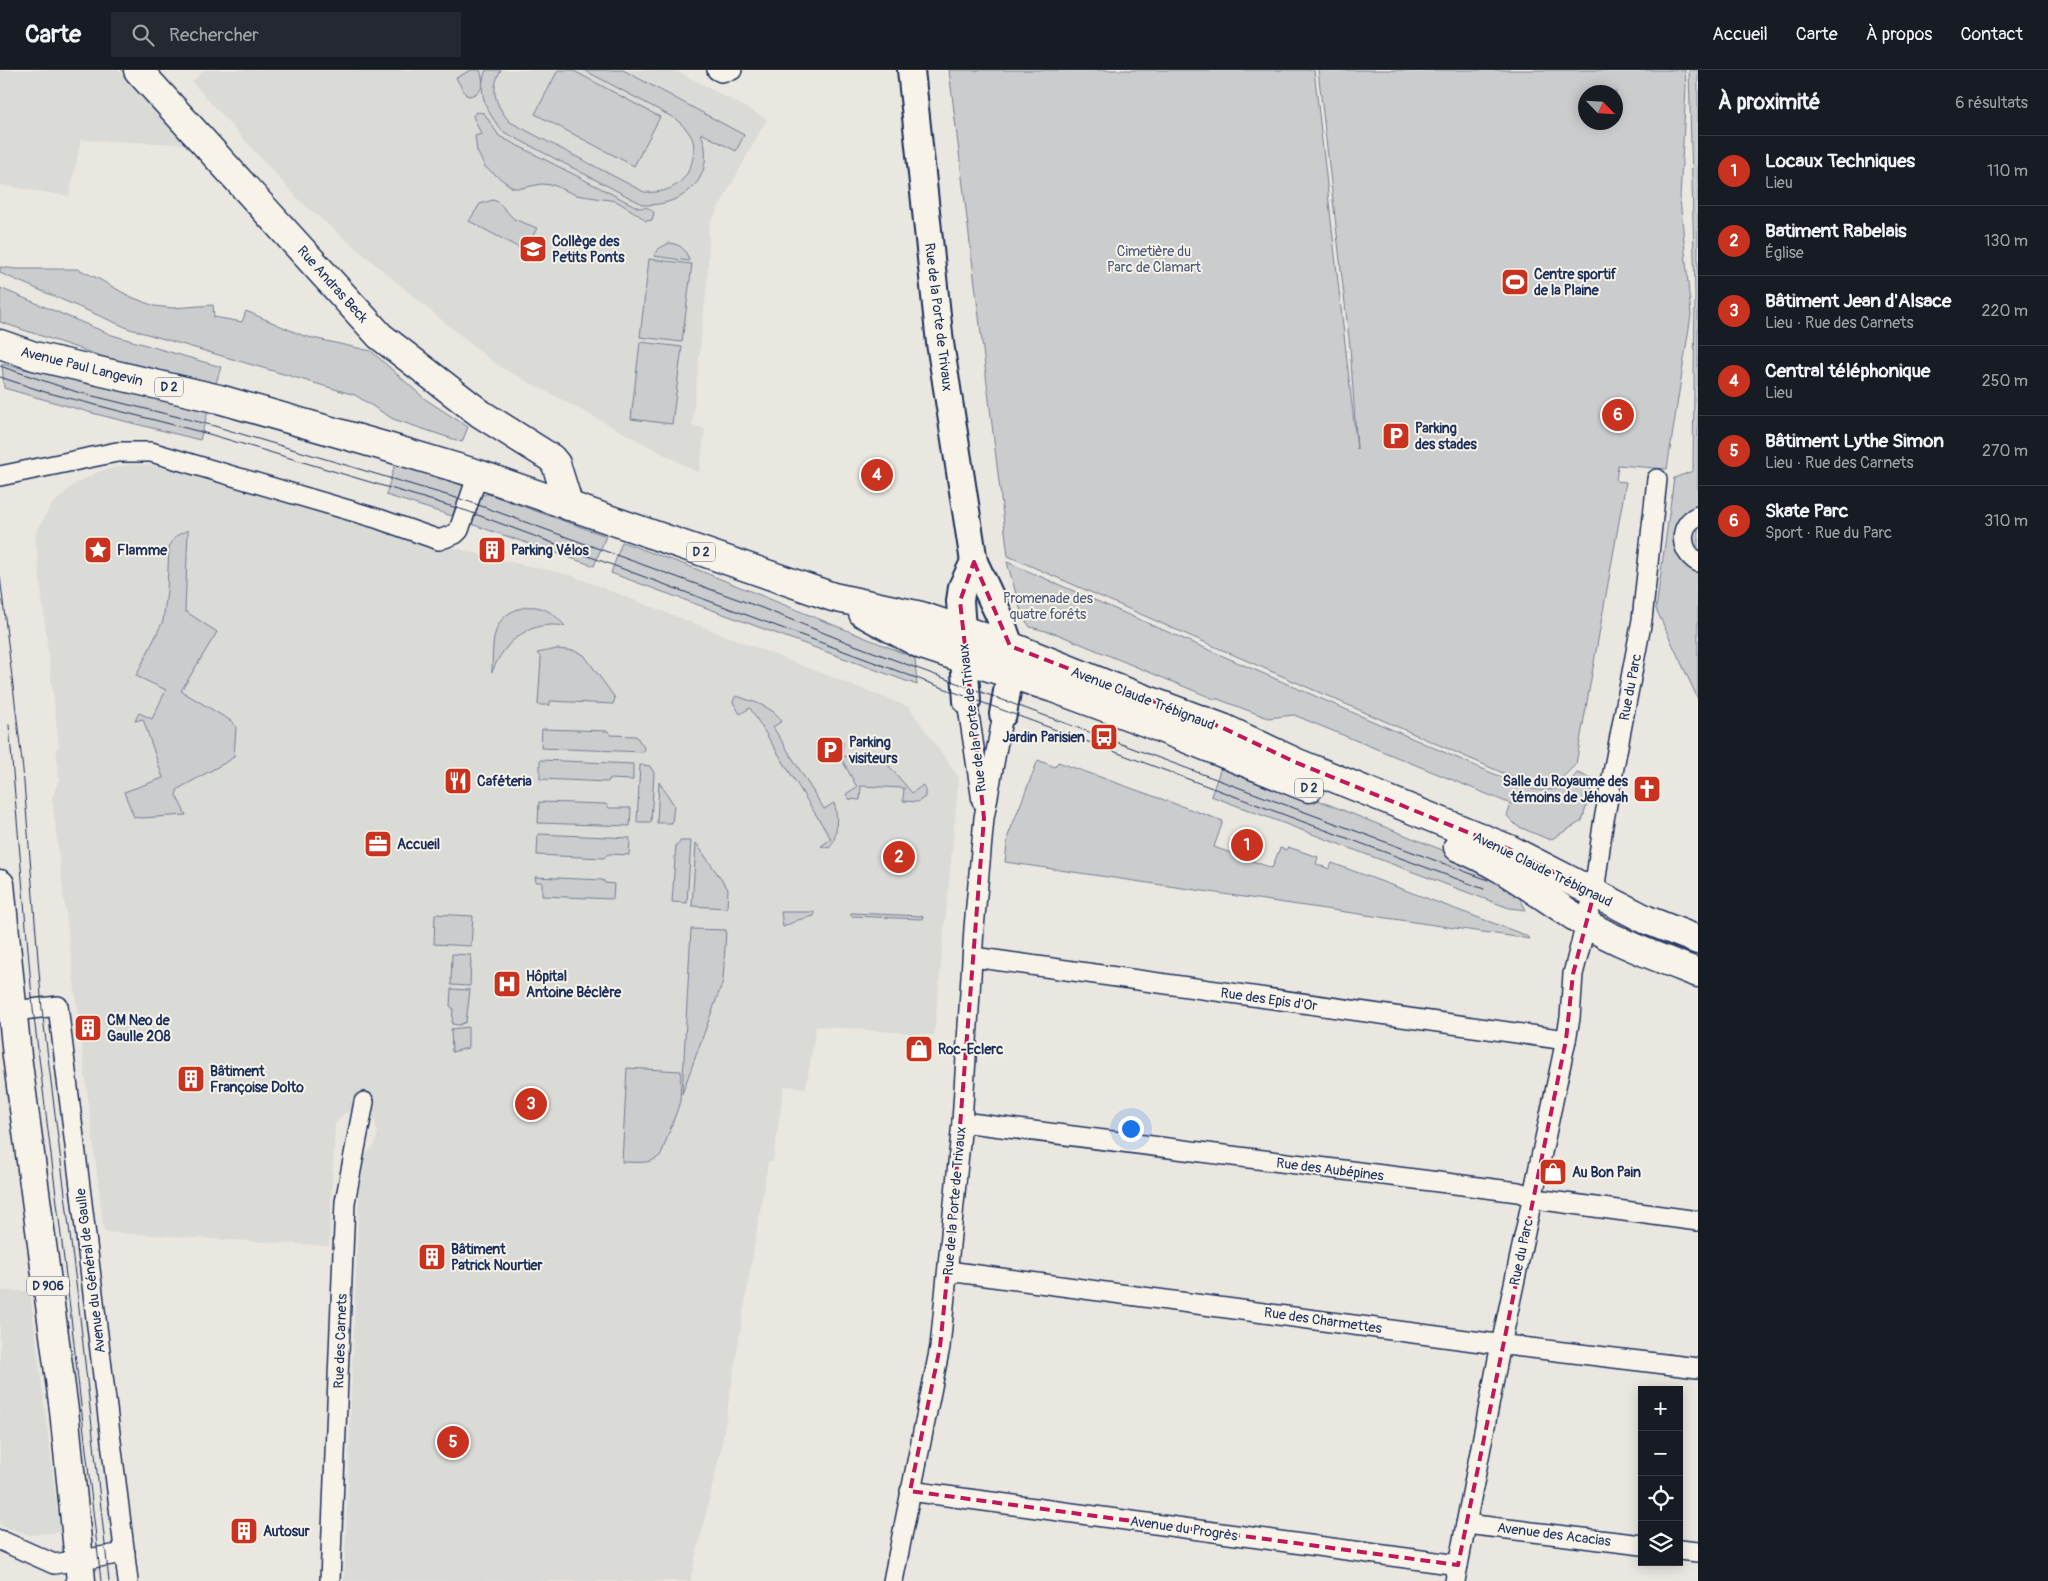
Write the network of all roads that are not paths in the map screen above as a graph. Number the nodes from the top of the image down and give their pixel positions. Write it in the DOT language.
graph roads {
  1 [pos="138,70"];
  2 [pos="716,70"];
  3 [pos="732,70"];
  4 [pos="911,70"];
  5 [pos="0,344"];
  6 [pos="478,474"];
  7 [pos="0,476"];
  8 [pos="1657,479"];
  9 [pos="568,506"];
  10 [pos="1698,516"];
  11 [pos="974,562"];
  12 [pos="1698,562"];
  13 [pos="833,598"];
  14 [pos="961,629"];
  15 [pos="1010,646"];
  16 [pos="963,659"];
  17 [pos="1010,675"];
  18 [pos="967,700"];
  19 [pos="1003,714"];
  20 [pos="984,818"];
  21 [pos="0,884"];
  22 [pos="1594,893"];
  23 [pos="1586,924"];
  24 [pos="1698,940"];
  25 [pos="973,957"];
  26 [pos="1698,974"];
  27 [pos="13,1011"];
  28 [pos="1566,1040"];
  29 [pos="364,1102"];
  30 [pos="962,1122"];
  31 [pos="1533,1197"];
  32 [pos="1698,1221"];
  33 [pos="948,1271"];
  34 [pos="1501,1344"];
  35 [pos="1698,1368"];
  36 [pos="910,1491"];
  37 [pos="1466,1524"];
  38 [pos="0,1540"];
  39 [pos="1638,1545"];
  40 [pos="1683,1550"];
  41 [pos="1698,1552"];
  42 [pos="125,1553"];
  43 [pos="80,1571"];
  44 [pos="1456,1573"];
  45 [pos="128,1581"];
  46 [pos="330,1581"];
  47 [pos="893,1581"];
  1 -- 9 [label="main road, Rue Andras Beck"];
  2 -- 3 [label="street"];
  4 -- 11 [label="street, Rue de la Porte de Trivaux"];
  5 -- 6 [label="main road, Avenue Paul Langevin / D 2"];
  6 -- 7 [label="street"];
  6 -- 9 [label="main road, D 2"];
  8 -- 22 [label="street, Rue du Parc"];
  9 -- 13 [label="main road, Avenue Claude Trébignaud / D 2"];
  10 -- 12 [label="street"];
  11 -- 14 [label="street, Rue de la Porte de Trivaux"];
  11 -- 15 [label="street, Rue de la Porte de Trivaux"];
  13 -- 14 [label="main road, Avenue Claude Trébignaud / D 2"];
  13 -- 16 [label="main road, D 2"];
  14 -- 15 [label="main road, Avenue Claude Trébignaud / D 2"];
  14 -- 16 [label="street, Rue de la Porte de Trivaux"];
  15 -- 17 [label="street, Rue de la Porte de Trivaux"];
  15 -- 22 [label="main road, Avenue Claude Trébignaud / D 2"];
  16 -- 17 [label="main road, D 2"];
  16 -- 18 [label="street, Rue de la Porte de Trivaux"];
  17 -- 19 [label="street, Rue de la Porte de Trivaux"];
  17 -- 23 [label="main road, D 2"];
  18 -- 20 [label="street, Rue de la Porte de Trivaux"];
  19 -- 20 [label="street, Rue de la Porte de Trivaux"];
  20 -- 25 [label="street, Rue de la Porte de Trivaux"];
  21 -- 27 [label="main road, D 906"];
  22 -- 23 [label="street, Rue du Parc"];
  22 -- 24 [label="main road, Avenue Claude Trébignaud / D 2"];
  23 -- 26 [label="main road, D 2"];
  23 -- 28 [label="street, Rue du Parc"];
  25 -- 28 [label="street, Rue des Epis d'Or"];
  25 -- 30 [label="street, Rue de la Porte de Trivaux"];
  27 -- 42 [label="street, Avenue du Général de Gaulle"];
  27 -- 43 [label="main road, D 906"];
  28 -- 31 [label="street, Rue du Parc"];
  29 -- 46 [label="street, Rue des Carnets"];
  30 -- 31 [label="street, Rue des Aubépines"];
  30 -- 33 [label="street, Rue de la Porte de Trivaux"];
  31 -- 32 [label="street, Rue des Aubépines"];
  31 -- 34 [label="street, Rue du Parc"];
  33 -- 34 [label="street, Rue des Charmettes"];
  33 -- 36 [label="street, Rue de la Porte de Trivaux"];
  34 -- 35 [label="street, Rue des Charmettes"];
  34 -- 37 [label="street, Rue du Parc"];
  36 -- 44 [label="street, Avenue du Progrès"];
  36 -- 47 [label="street, Rue de la Porte de Trivaux"];
  37 -- 39 [label="street, Avenue des Acacias"];
  37 -- 44 [label="street, Rue du Parc"];
  38 -- 43 [label="street"];
  40 -- 41 [label="street"];
  42 -- 43 [label="street"];
  42 -- 45 [label="street, Avenue du Général de Gaulle"];
}
